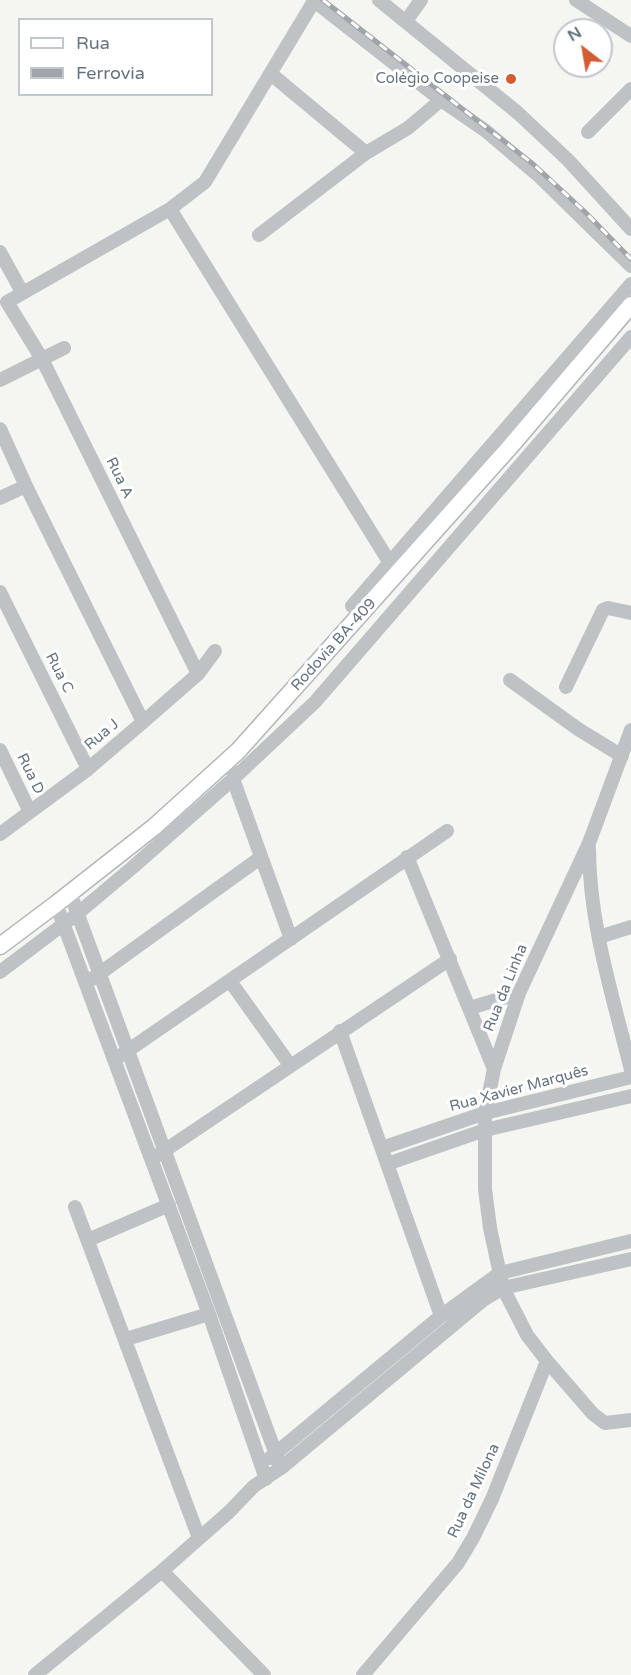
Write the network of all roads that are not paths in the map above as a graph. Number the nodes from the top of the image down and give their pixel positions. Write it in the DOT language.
graph roads {
  1 [pos="314,0"];
  2 [pos="378,0"];
  3 [pos="421,0"];
  4 [pos="576,0"];
  5 [pos="406,21"];
  6 [pos="631,36"];
  7 [pos="271,74"];
  8 [pos="631,89"];
  9 [pos="441,100"];
  10 [pos="588,132"];
  11 [pos="366,153"];
  12 [pos="170,209"];
  13 [pos="631,229"];
  14 [pos="259,235"];
  15 [pos="0,252"];
  16 [pos="631,266"];
  17 [pos="631,284"];
  18 [pos="22,292"];
  19 [pos="631,305"];
  20 [pos="631,337"];
  21 [pos="64,348"];
  22 [pos="42,359"];
  23 [pos="0,380"];
  24 [pos="0,429"];
  25 [pos="26,486"];
  26 [pos="0,498"];
  27 [pos="393,570"];
  28 [pos="0,592"];
  29 [pos="352,606"];
  30 [pos="631,613"];
  31 [pos="215,651"];
  32 [pos="198,674"];
  33 [pos="510,680"];
  34 [pos="566,687"];
  35 [pos="143,722"];
  36 [pos="631,730"];
  37 [pos="0,750"];
  38 [pos="238,751"];
  39 [pos="622,756"];
  40 [pos="88,769"];
  41 [pos="232,779"];
  42 [pos="30,812"];
  43 [pos="447,831"];
  44 [pos="0,834"];
  45 [pos="589,843"];
  46 [pos="407,857"];
  47 [pos="260,858"];
  48 [pos="70,894"];
  49 [pos="56,904"];
  50 [pos="77,914"];
  51 [pos="63,924"];
  52 [pos="631,927"];
  53 [pos="599,937"];
  54 [pos="291,939"];
  55 [pos="0,946"];
  56 [pos="450,959"];
  57 [pos="0,972"];
  58 [pos="100,974"];
  59 [pos="230,981"];
  60 [pos="86,984"];
  61 [pos="519,993"];
  62 [pos="470,1008"];
  63 [pos="340,1032"];
  64 [pos="128,1051"];
  65 [pos="113,1060"];
  66 [pos="290,1065"];
  67 [pos="494,1069"];
  68 [pos="631,1070"];
  69 [pos="631,1077"];
  70 [pos="631,1096"];
  71 [pos="484,1113"];
  72 [pos="485,1130"];
  73 [pos="382,1149"];
  74 [pos="164,1151"];
  75 [pos="151,1159"];
  76 [pos="387,1164"];
  77 [pos="169,1205"];
  78 [pos="75,1207"];
  79 [pos="88,1240"];
  80 [pos="631,1241"];
  81 [pos="631,1259"];
  82 [pos="500,1273"];
  83 [pos="503,1288"];
  84 [pos="209,1314"];
  85 [pos="441,1316"];
  86 [pos="126,1339"];
  87 [pos="547,1361"];
  88 [pos="631,1420"];
  89 [pos="275,1454"];
  90 [pos="261,1466"];
  91 [pos="281,1468"];
  92 [pos="260,1482"];
  93 [pos="199,1538"];
  94 [pos="162,1571"];
  95 [pos="35,1675"];
  96 [pos="264,1675"];
  97 [pos="363,1675"];
  1 -- 7 [label="street"];
  1 -- 9 [label="street"];
  2 -- 5 [label="street"];
  3 -- 5 [label="street"];
  4 -- 6 [label="street"];
  5 -- 13 [label="street"];
  7 -- 11 [label="street"];
  7 -- 12 [label="street"];
  8 -- 10 [label="street"];
  9 -- 11 [label="street"];
  9 -- 16 [label="street"];
  11 -- 14 [label="street"];
  12 -- 18 [label="street"];
  12 -- 27 [label="street"];
  15 -- 18 [label="street"];
  17 -- 27 [label="street"];
  18 -- 22 [label="street, Rua A"];
  19 -- 27 [label="main road, Rodovia BA-409"];
  20 -- 41 [label="street"];
  21 -- 22 [label="street"];
  22 -- 23 [label="street"];
  22 -- 32 [label="street, Rua A"];
  24 -- 25 [label="street"];
  25 -- 26 [label="street"];
  25 -- 35 [label="street"];
  27 -- 29 [label="street"];
  27 -- 38 [label="main road, Rodovia BA-409"];
  28 -- 40 [label="street, Rua C"];
  30 -- 34 [label="street"];
  31 -- 32 [label="street, Rua J"];
  32 -- 35 [label="street, Rua J"];
  33 -- 39 [label="street"];
  35 -- 40 [label="street, Rua J"];
  36 -- 39 [label="street, Rua da Linha"];
  37 -- 42 [label="street, Rua D"];
  38 -- 41 [label="street"];
  38 -- 48 [label="main road, Rodovia BA-409"];
  39 -- 45 [label="street, Rua da Linha"];
  40 -- 42 [label="street, Rua J"];
  41 -- 47 [label="street"];
  41 -- 50 [label="street"];
  42 -- 44 [label="street, Rua J"];
  43 -- 46 [label="street"];
  45 -- 53 [label="street"];
  45 -- 61 [label="street, Rua da Linha"];
  46 -- 54 [label="street"];
  46 -- 56 [label="street"];
  47 -- 54 [label="street"];
  47 -- 58 [label="street"];
  48 -- 49 [label="main road, Rodovia BA-409"];
  48 -- 50 [label="street"];
  49 -- 51 [label="street"];
  49 -- 55 [label="main road, Rodovia BA-409"];
  50 -- 51 [label="street"];
  50 -- 58 [label="street"];
  51 -- 57 [label="street"];
  51 -- 60 [label="street"];
  52 -- 53 [label="street"];
  53 -- 68 [label="street"];
  54 -- 59 [label="street"];
  56 -- 62 [label="street"];
  56 -- 63 [label="street"];
  58 -- 60 [label="street"];
  58 -- 64 [label="street"];
  59 -- 64 [label="street"];
  59 -- 66 [label="street"];
  60 -- 65 [label="street"];
  61 -- 62 [label="street"];
  61 -- 67 [label="street, Rua da Linha"];
  62 -- 67 [label="street"];
  63 -- 66 [label="street"];
  63 -- 73 [label="street"];
  64 -- 65 [label="street"];
  64 -- 74 [label="street"];
  65 -- 75 [label="street"];
  66 -- 74 [label="street"];
  67 -- 71 [label="street, Rua da Linha"];
  69 -- 71 [label="street, Rua Xavier Marquês"];
  70 -- 72 [label="street, Rua Xavier Marquês"];
  71 -- 72 [label="street, Rua da Linha"];
  71 -- 73 [label="street, Rua Xavier Marquês"];
  72 -- 76 [label="street, Rua Xavier Marquês"];
  72 -- 82 [label="street, Rua da Linha"];
  73 -- 76 [label="street"];
  74 -- 75 [label="street"];
  74 -- 89 [label="street"];
  75 -- 77 [label="street"];
  76 -- 85 [label="street"];
  77 -- 79 [label="street"];
  77 -- 84 [label="street"];
  78 -- 79 [label="street"];
  79 -- 86 [label="street"];
  80 -- 82 [label="street"];
  81 -- 83 [label="street"];
  82 -- 83 [label="street, Rua da Linha"];
  82 -- 85 [label="street"];
  83 -- 87 [label="street, Rua da Linha"];
  83 -- 91 [label="street"];
  84 -- 86 [label="street"];
  84 -- 90 [label="street"];
  85 -- 89 [label="street"];
  86 -- 93 [label="street"];
  87 -- 88 [label="street, Rua da Linha"];
  87 -- 97 [label="street, Rua da Milona"];
  89 -- 90 [label="street"];
  89 -- 91 [label="street"];
  90 -- 92 [label="street"];
  91 -- 92 [label="street"];
  92 -- 93 [label="street"];
  93 -- 94 [label="street"];
  94 -- 95 [label="street"];
  94 -- 96 [label="street"];
}
